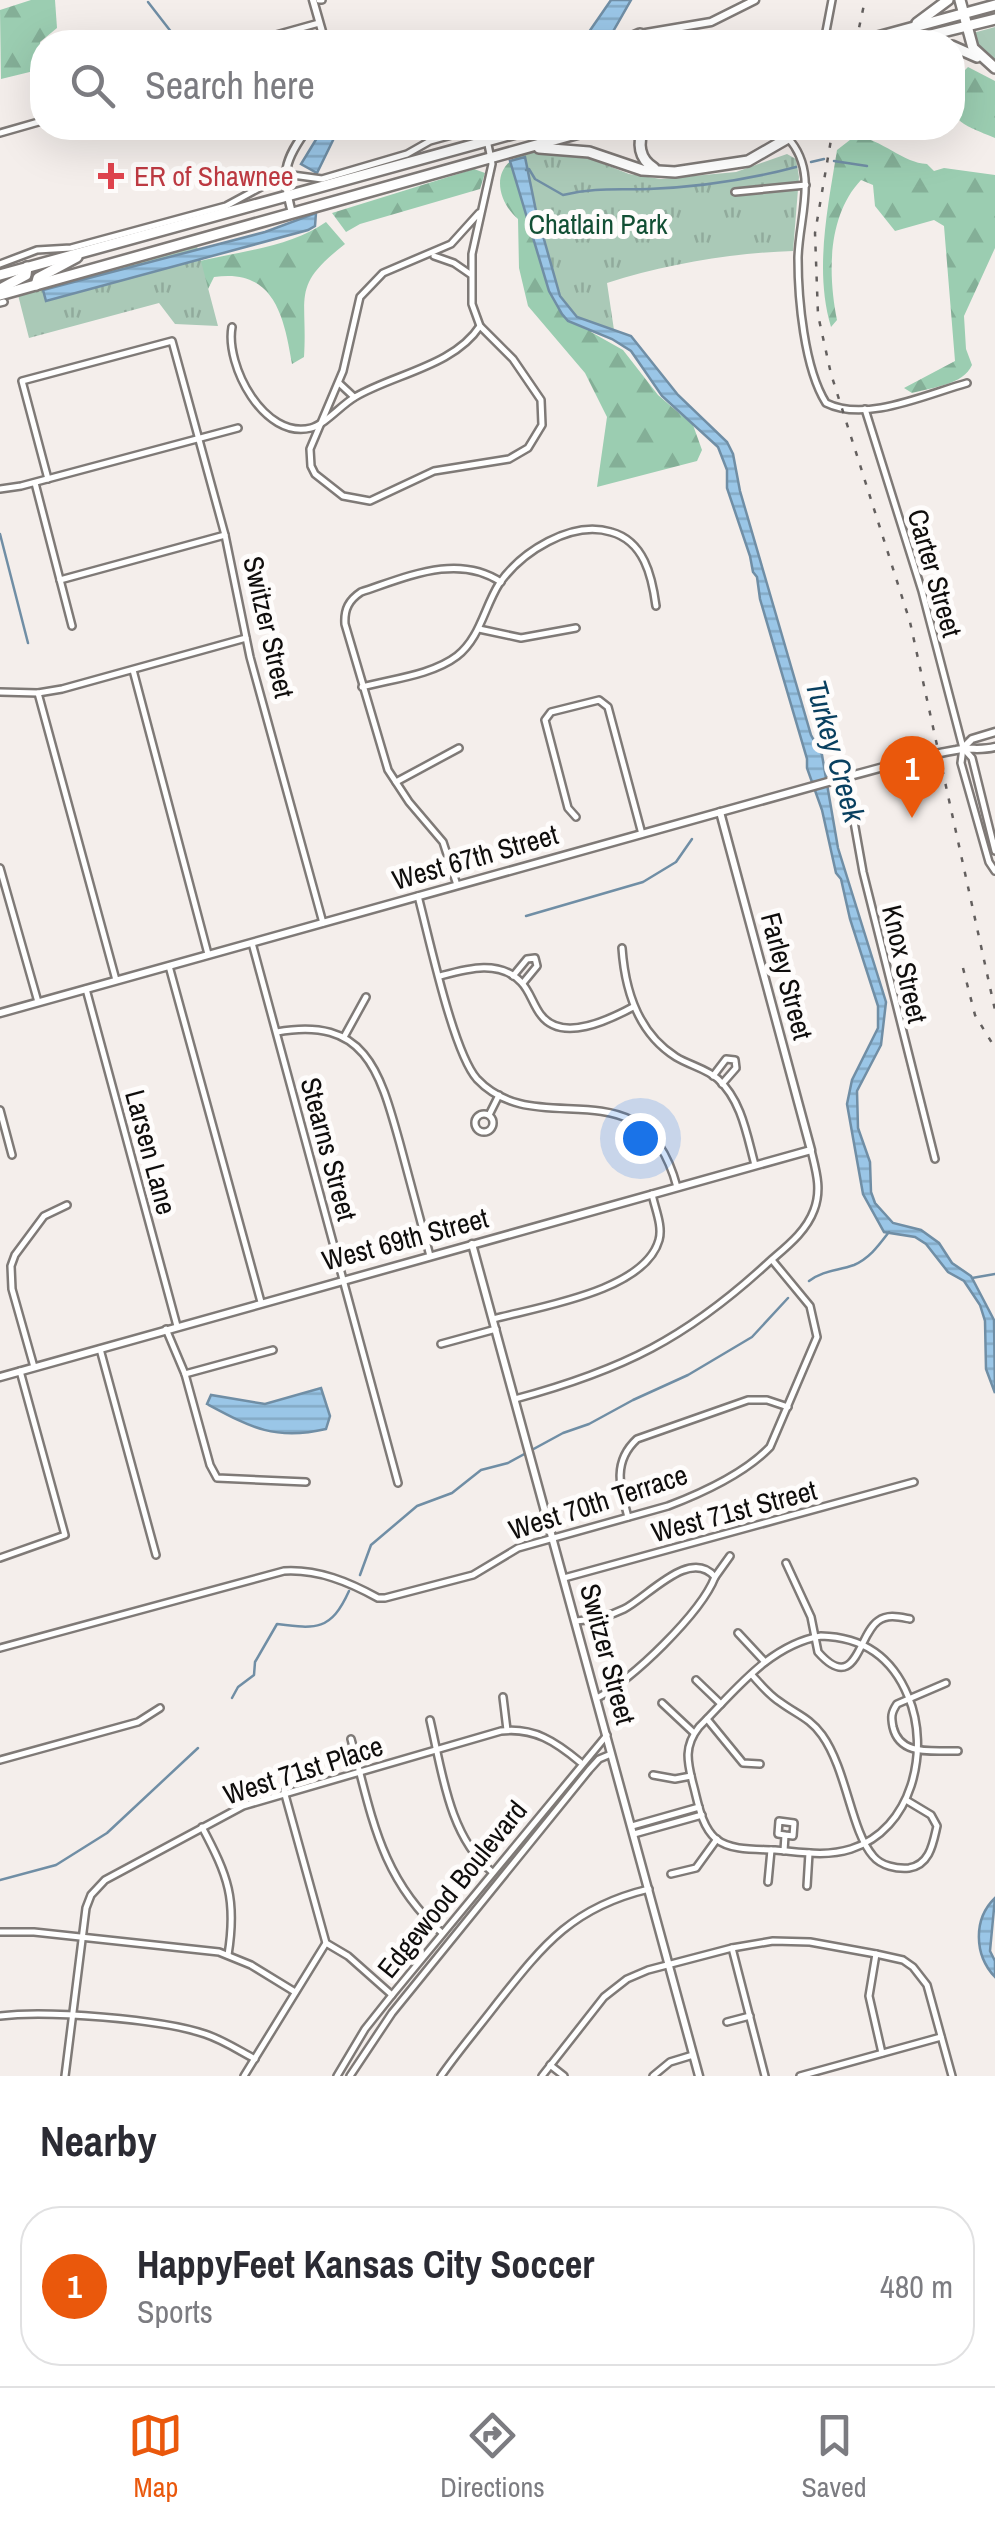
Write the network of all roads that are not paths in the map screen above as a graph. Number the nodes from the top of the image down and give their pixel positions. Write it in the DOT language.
graph roads {
  1 [pos="318,0"];
  2 [pos="755,0"];
  3 [pos="832,0"];
  4 [pos="948,0"];
  5 [pos="960,0"];
  6 [pos="995,5"];
  7 [pos="963,14"];
  8 [pos="995,19"];
  9 [pos="319,22"];
  10 [pos="966,26"];
  11 [pos="911,28"];
  12 [pos="292,30"];
  13 [pos="321,30"];
  14 [pos="664,30"];
  15 [pos="826,30"];
  16 [pos="904,30"];
  17 [pos="951,30"];
  18 [pos="965,52"];
  19 [pos="991,64"];
  20 [pos="30,125"];
  21 [pos="0,134"];
  22 [pos="299,140"];
  23 [pos="434,140"];
  24 [pos="488,140"];
  25 [pos="554,140"];
  26 [pos="642,140"];
  27 [pos="785,140"];
  28 [pos="790,140"];
  29 [pos="526,148"];
  30 [pos="491,158"];
  31 [pos="662,172"];
  32 [pos="285,174"];
  33 [pos="806,185"];
  34 [pos="734,192"];
  35 [pos="287,195"];
  36 [pos="479,213"];
  37 [pos="292,214"];
  38 [pos="88,250"];
  39 [pos="24,254"];
  40 [pos="431,255"];
  41 [pos="0,264"];
  42 [pos="27,267"];
  43 [pos="470,274"];
  44 [pos="0,275"];
  45 [pos="36,285"];
  46 [pos="1,297"];
  47 [pos="232,326"];
  48 [pos="480,326"];
  49 [pos="339,383"];
  50 [pos="967,383"];
  51 [pos="354,397"];
  52 [pos="865,409"];
  53 [pos="318,424"];
  54 [pos="238,428"];
  55 [pos="199,438"];
  56 [pos="48,479"];
  57 [pos="35,483"];
  58 [pos="0,489"];
  59 [pos="225,535"];
  60 [pos="60,580"];
  61 [pos="501,582"];
  62 [pos="656,606"];
  63 [pos="72,626"];
  64 [pos="478,628"];
  65 [pos="576,628"];
  66 [pos="246,638"];
  67 [pos="134,670"];
  68 [pos="362,687"];
  69 [pos="0,691"];
  70 [pos="38,693"];
  71 [pos="995,732"];
  72 [pos="995,747"];
  73 [pos="459,748"];
  74 [pos="963,748"];
  75 [pos="846,777"];
  76 [pos="396,782"];
  77 [pos="984,810"];
  78 [pos="720,812"];
  79 [pos="975,813"];
  80 [pos="576,816"];
  81 [pos="642,834"];
  82 [pos="995,851"];
  83 [pos="0,868"];
  84 [pos="995,871"];
  85 [pos="456,885"];
  86 [pos="418,896"];
  87 [pos="323,923"];
  88 [pos="252,942"];
  89 [pos="622,948"];
  90 [pos="208,954"];
  91 [pos="170,966"];
  92 [pos="440,976"];
  93 [pos="513,976"];
  94 [pos="116,980"];
  95 [pos="523,983"];
  96 [pos="86,989"];
  97 [pos="366,997"];
  98 [pos="38,1002"];
  99 [pos="634,1006"];
  100 [pos="0,1012"];
  101 [pos="276,1032"];
  102 [pos="344,1037"];
  103 [pos="713,1076"];
  104 [pos="722,1084"];
  105 [pos="498,1095"];
  106 [pos="0,1110"];
  107 [pos="489,1115"];
  108 [pos="810,1150"];
  109 [pos="12,1155"];
  110 [pos="935,1159"];
  111 [pos="756,1165"];
  112 [pos="678,1186"];
  113 [pos="652,1194"];
  114 [pos="66,1204"];
  115 [pos="472,1244"];
  116 [pos="430,1256"];
  117 [pos="772,1260"];
  118 [pos="343,1280"];
  119 [pos="261,1302"];
  120 [pos="493,1319"];
  121 [pos="177,1326"];
  122 [pos="166,1329"];
  123 [pos="496,1329"];
  124 [pos="441,1344"];
  125 [pos="100,1348"];
  126 [pos="273,1350"];
  127 [pos="34,1366"];
  128 [pos="20,1371"];
  129 [pos="185,1374"];
  130 [pos="0,1377"];
  131 [pos="515,1399"];
  132 [pos="788,1407"];
  133 [pos="306,1482"];
  134 [pos="914,1482"];
  135 [pos="398,1483"];
  136 [pos="628,1517"];
  137 [pos="554,1537"];
  138 [pos="156,1554"];
  139 [pos="730,1556"];
  140 [pos="0,1558"];
  141 [pos="786,1563"];
  142 [pos="715,1577"];
  143 [pos="564,1578"];
  144 [pos="910,1620"];
  145 [pos="576,1622"];
  146 [pos="738,1632"];
  147 [pos="814,1637"];
  148 [pos="863,1644"];
  149 [pos="0,1648"];
  150 [pos="766,1662"];
  151 [pos="752,1676"];
  152 [pos="696,1680"];
  153 [pos="946,1682"];
  154 [pos="503,1697"];
  155 [pos="597,1698"];
  156 [pos="909,1698"];
  157 [pos="662,1703"];
  158 [pos="722,1704"];
  159 [pos="160,1708"];
  160 [pos="706,1719"];
  161 [pos="430,1720"];
  162 [pos="507,1730"];
  163 [pos="694,1733"];
  164 [pos="607,1735"];
  165 [pos="351,1739"];
  166 [pos="436,1749"];
  167 [pos="918,1749"];
  168 [pos="958,1751"];
  169 [pos="612,1754"];
  170 [pos="0,1760"];
  171 [pos="580,1762"];
  172 [pos="760,1764"];
  173 [pos="360,1771"];
  174 [pos="652,1774"];
  175 [pos="691,1776"];
  176 [pos="284,1791"];
  177 [pos="905,1800"];
  178 [pos="699,1807"];
  179 [pos="702,1815"];
  180 [pos="202,1827"];
  181 [pos="633,1830"];
  182 [pos="785,1835"];
  183 [pos="717,1839"];
  184 [pos="866,1842"];
  185 [pos="771,1850"];
  186 [pos="784,1851"];
  187 [pos="808,1853"];
  188 [pos="492,1872"];
  189 [pos="672,1874"];
  190 [pos="768,1882"];
  191 [pos="807,1886"];
  192 [pos="649,1889"];
  193 [pos="0,1932"];
  194 [pos="442,1934"];
  195 [pos="81,1937"];
  196 [pos="326,1943"];
  197 [pos="732,1948"];
  198 [pos="876,1954"];
  199 [pos="228,1955"];
  200 [pos="670,1965"];
  201 [pos="295,1992"];
  202 [pos="392,1994"];
  203 [pos="0,2016"];
  204 [pos="750,2016"];
  205 [pos="70,2017"];
  206 [pos="727,2022"];
  207 [pos="941,2037"];
  208 [pos="693,2054"];
  209 [pos="882,2054"];
  210 [pos="254,2059"];
  211 [pos="550,2065"];
  212 [pos="65,2076"];
  213 [pos="244,2076"];
  214 [pos="337,2076"];
  215 [pos="350,2076"];
  216 [pos="441,2076"];
  217 [pos="542,2076"];
  218 [pos="564,2076"];
  219 [pos="653,2076"];
  220 [pos="699,2076"];
  221 [pos="765,2076"];
  222 [pos="800,2076"];
  223 [pos="952,2076"];
  1 -- 9 [label="street"];
  2 -- 14 [label="street"];
  3 -- 15 [label="street"];
  4 -- 11 [label="highway"];
  5 -- 7 [label="highway"];
  6 -- 7 [label="highway"];
  7 -- 10 [label="highway"];
  7 -- 11 [label="highway"];
  8 -- 10 [label="highway"];
  9 -- 12 [label="street"];
  9 -- 13 [label="street"];
  10 -- 17 [label="highway"];
  10 -- 19 [label="highway"];
  11 -- 16 [label="highway"];
  18 -- 19 [label="highway"];
  20 -- 21 [label="street"];
  22 -- 32 [label="street"];
  23 -- 32 [label="street"];
  24 -- 30 [label="street"];
  24 -- 35 [label="highway"];
  25 -- 29 [label="highway"];
  26 -- 31 [label="highway"];
  27 -- 31 [label="highway"];
  28 -- 33 [label="street"];
  29 -- 30 [label="highway"];
  29 -- 31 [label="highway"];
  30 -- 36 [label="street"];
  30 -- 37 [label="highway"];
  32 -- 35 [label="street"];
  32 -- 39 [label="street"];
  33 -- 34 [label="street"];
  33 -- 52 [label="street"];
  35 -- 37 [label="street"];
  35 -- 38 [label="highway"];
  36 -- 40 [label="street"];
  36 -- 43 [label="street"];
  37 -- 45 [label="highway"];
  38 -- 42 [label="highway"];
  38 -- 45 [label="highway"];
  39 -- 41 [label="street"];
  39 -- 42 [label="street"];
  40 -- 43 [label="street"];
  40 -- 49 [label="street"];
  42 -- 44 [label="highway"];
  42 -- 46 [label="highway"];
  43 -- 48 [label="street"];
  45 -- 46 [label="highway"];
  47 -- 53 [label="street"];
  48 -- 51 [label="street"];
  48 -- 53 [label="street"];
  49 -- 51 [label="street"];
  49 -- 53 [label="street"];
  50 -- 52 [label="street"];
  51 -- 53 [label="street"];
  52 -- 74 [label="street, Carter Street"];
  54 -- 55 [label="street"];
  55 -- 56 [label="street"];
  55 -- 56 [label="street, Switzer Street"];
  55 -- 59 [label="street, Switzer Street"];
  56 -- 57 [label="street"];
  57 -- 58 [label="street"];
  57 -- 60 [label="street"];
  59 -- 60 [label="street"];
  59 -- 66 [label="street, Switzer Street"];
  60 -- 63 [label="street"];
  61 -- 62 [label="street"];
  61 -- 64 [label="street"];
  61 -- 68 [label="street"];
  64 -- 65 [label="street"];
  64 -- 68 [label="street"];
  66 -- 67 [label="street"];
  66 -- 87 [label="street, Switzer Street"];
  67 -- 70 [label="street"];
  67 -- 90 [label="street"];
  68 -- 76 [label="street"];
  69 -- 70 [label="street"];
  70 -- 94 [label="street"];
  71 -- 74 [label="street, West 67th Street"];
  72 -- 74 [label="street, West 67th Street"];
  73 -- 76 [label="street"];
  74 -- 75 [label="street, West 67th Street"];
  74 -- 77 [label="street"];
  74 -- 79 [label="street"];
  75 -- 78 [label="street, West 67th Street"];
  75 -- 110 [label="street, Knox Street"];
  76 -- 85 [label="street"];
  77 -- 79 [label="street"];
  77 -- 82 [label="street"];
  78 -- 81 [label="street, West 67th Street"];
  78 -- 108 [label="street, Farley Street"];
  79 -- 84 [label="street"];
  80 -- 81 [label="street"];
  81 -- 85 [label="street, West 67th Street"];
  83 -- 98 [label="street"];
  85 -- 86 [label="street, West 67th Street"];
  86 -- 87 [label="street, West 67th Street"];
  86 -- 92 [label="street"];
  87 -- 88 [label="street, West 67th Street"];
  88 -- 90 [label="street, West 67th Street"];
  88 -- 101 [label="street, Stearns Street"];
  89 -- 99 [label="street"];
  90 -- 91 [label="street, West 67th Street"];
  91 -- 94 [label="street, West 67th Street"];
  91 -- 119 [label="street"];
  92 -- 93 [label="street"];
  92 -- 105 [label="street"];
  93 -- 95 [label="street"];
  93 -- 95 [label="street"];
  94 -- 96 [label="street, West 67th Street"];
  95 -- 99 [label="street"];
  96 -- 98 [label="street, West 67th Street"];
  96 -- 121 [label="street, Larsen Lane"];
  97 -- 102 [label="street"];
  98 -- 100 [label="street, West 67th Street"];
  99 -- 103 [label="street"];
  101 -- 102 [label="street"];
  101 -- 118 [label="street, Stearns Street"];
  102 -- 116 [label="street"];
  103 -- 104 [label="street"];
  103 -- 104 [label="street"];
  104 -- 111 [label="street"];
  105 -- 107 [label="street"];
  105 -- 112 [label="street"];
  106 -- 109 [label="street"];
  108 -- 111 [label="street, West 69th Street"];
  108 -- 117 [label="street"];
  111 -- 112 [label="street, West 69th Street"];
  112 -- 113 [label="street, West 69th Street"];
  113 -- 115 [label="street, West 69th Street"];
  113 -- 120 [label="street"];
  114 -- 127 [label="street"];
  115 -- 116 [label="street, West 69th Street"];
  115 -- 120 [label="street, Switzer Street"];
  116 -- 118 [label="street, West 69th Street"];
  117 -- 131 [label="street"];
  117 -- 132 [label="street, West 70th Terrace"];
  118 -- 119 [label="street, West 69th Street"];
  118 -- 135 [label="street, Stearns Street"];
  119 -- 121 [label="street, West 69th Street"];
  120 -- 123 [label="street, Switzer Street"];
  121 -- 122 [label="street, West 69th Street"];
  122 -- 125 [label="street, West 69th Street"];
  122 -- 129 [label="street"];
  123 -- 124 [label="street"];
  123 -- 131 [label="street, Switzer Street"];
  125 -- 127 [label="street, West 69th Street"];
  125 -- 138 [label="street"];
  126 -- 129 [label="street"];
  127 -- 128 [label="street, West 69th Street"];
  128 -- 130 [label="street, West 69th Street"];
  128 -- 140 [label="street"];
  129 -- 133 [label="street"];
  131 -- 137 [label="street, Switzer Street"];
  132 -- 136 [label="street, West 70th Terrace"];
  132 -- 136 [label="street"];
  134 -- 143 [label="street, West 71st Street"];
  136 -- 137 [label="street, West 70th Terrace"];
  137 -- 143 [label="street, Switzer Street"];
  137 -- 149 [label="street, West 70th Terrace"];
  139 -- 142 [label="street"];
  141 -- 147 [label="street"];
  142 -- 145 [label="street"];
  142 -- 155 [label="street"];
  143 -- 145 [label="street, Switzer Street"];
  144 -- 148 [label="street"];
  145 -- 155 [label="street, Switzer Street"];
  146 -- 150 [label="street"];
  147 -- 148 [label="street"];
  147 -- 148 [label="street"];
  147 -- 150 [label="street"];
  148 -- 156 [label="street"];
  150 -- 151 [label="street"];
  151 -- 158 [label="street"];
  151 -- 184 [label="street"];
  152 -- 158 [label="street"];
  153 -- 156 [label="street"];
  154 -- 162 [label="street"];
  155 -- 164 [label="street, Switzer Street"];
  156 -- 167 [label="street"];
  156 -- 167 [label="street"];
  157 -- 163 [label="street"];
  158 -- 160 [label="street"];
  159 -- 170 [label="street"];
  160 -- 163 [label="street"];
  160 -- 172 [label="street"];
  161 -- 166 [label="street"];
  162 -- 166 [label="street, West 71st Place"];
  162 -- 171 [label="street"];
  163 -- 175 [label="street"];
  164 -- 169 [label="street, Switzer Street"];
  164 -- 171 [label="street, Edgewood Boulevard"];
  165 -- 173 [label="street"];
  166 -- 173 [label="street, West 71st Place"];
  166 -- 188 [label="street"];
  167 -- 168 [label="street"];
  167 -- 177 [label="street"];
  169 -- 181 [label="street, Switzer Street"];
  169 -- 215 [label="street, Edgewood Boulevard"];
  171 -- 188 [label="street, Edgewood Boulevard"];
  173 -- 176 [label="street, West 71st Place"];
  173 -- 194 [label="street"];
  174 -- 175 [label="street"];
  175 -- 178 [label="street"];
  176 -- 180 [label="street, West 71st Place"];
  176 -- 196 [label="street"];
  177 -- 184 [label="street"];
  177 -- 184 [label="street"];
  178 -- 179 [label="street"];
  178 -- 181 [label="street"];
  179 -- 181 [label="street"];
  179 -- 183 [label="street"];
  180 -- 195 [label="street, West 71st Place"];
  180 -- 199 [label="street"];
  181 -- 192 [label="street, Switzer Street"];
  182 -- 186 [label="street"];
  183 -- 185 [label="street"];
  183 -- 189 [label="street"];
  184 -- 187 [label="street"];
  185 -- 186 [label="street"];
  185 -- 190 [label="street"];
  186 -- 187 [label="street"];
  187 -- 191 [label="street"];
  188 -- 194 [label="street, Edgewood Boulevard"];
  192 -- 200 [label="street, Switzer Street"];
  192 -- 216 [label="street"];
  193 -- 195 [label="street"];
  194 -- 202 [label="street, Edgewood Boulevard"];
  195 -- 199 [label="street"];
  195 -- 205 [label="street, West 71st Place"];
  196 -- 201 [label="street"];
  196 -- 202 [label="street"];
  197 -- 198 [label="street"];
  197 -- 200 [label="street"];
  197 -- 204 [label="street"];
  198 -- 207 [label="street"];
  198 -- 209 [label="street"];
  199 -- 201 [label="street"];
  200 -- 208 [label="street, Switzer Street"];
  200 -- 211 [label="street"];
  201 -- 210 [label="street"];
  202 -- 214 [label="street, Edgewood Boulevard"];
  203 -- 205 [label="street"];
  204 -- 206 [label="street"];
  204 -- 221 [label="street"];
  205 -- 210 [label="street"];
  205 -- 212 [label="street, West 71st Place"];
  207 -- 209 [label="street"];
  207 -- 223 [label="street"];
  208 -- 219 [label="street"];
  208 -- 220 [label="street, Switzer Street"];
  209 -- 222 [label="street"];
  210 -- 213 [label="street"];
  211 -- 217 [label="street"];
  211 -- 218 [label="street"];
}
